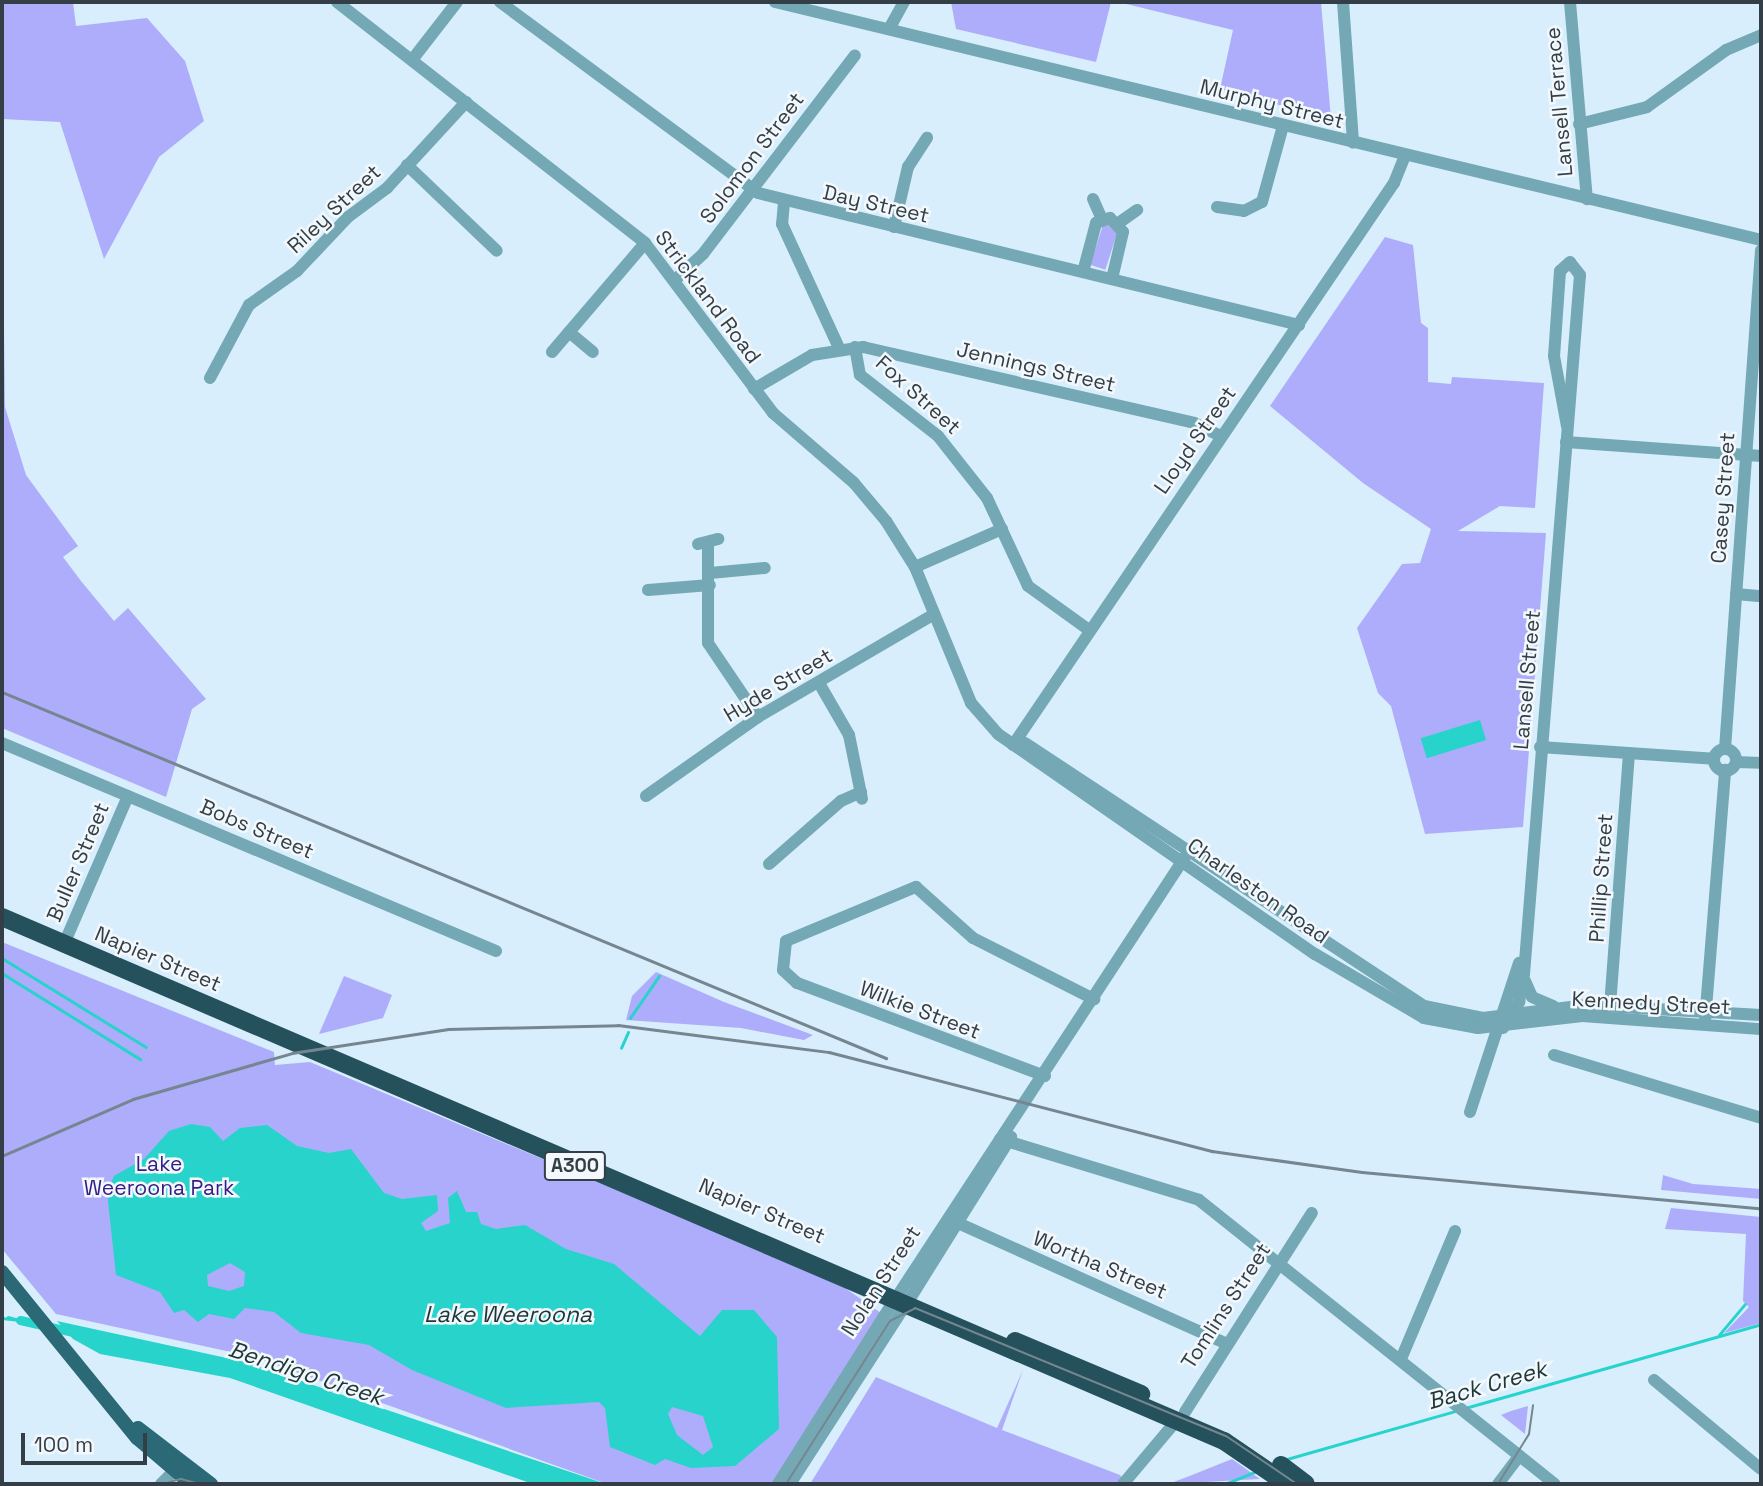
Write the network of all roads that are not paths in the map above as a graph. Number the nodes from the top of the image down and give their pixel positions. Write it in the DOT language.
graph roads {
  1 [pos="337,2"];
  2 [pos="457,2"];
  3 [pos="500,2"];
  4 [pos="780,2"];
  5 [pos="904,2"];
  6 [pos="1343,2"];
  7 [pos="1570,2"];
  8 [pos="889,29"];
  9 [pos="1761,35"];
  10 [pos="855,55"];
  11 [pos="412,60"];
  12 [pos="466,102"];
  13 [pos="1579,124"];
  14 [pos="1283,126"];
  15 [pos="927,138"];
  16 [pos="1353,143"];
  17 [pos="1405,156"];
  18 [pos="407,165"];
  19 [pos="752,191"];
  20 [pos="1587,199"];
  21 [pos="1093,200"];
  22 [pos="784,202"];
  23 [pos="1217,207"];
  24 [pos="1137,210"];
  25 [pos="1102,219"];
  26 [pos="1120,222"];
  27 [pos="894,227"];
  28 [pos="1761,240"];
  29 [pos="645,243"];
  30 [pos="497,251"];
  31 [pos="1083,272"];
  32 [pos="1112,279"];
  33 [pos="675,280"];
  34 [pos="1299,325"];
  35 [pos="569,332"];
  36 [pos="855,347"];
  37 [pos="839,348"];
  38 [pos="552,352"];
  39 [pos="593,352"];
  40 [pos="210,378"];
  41 [pos="754,389"];
  42 [pos="1567,426"];
  43 [pos="1221,436"];
  44 [pos="1566,442"];
  45 [pos="1745,455"];
  46 [pos="1761,456"];
  47 [pos="1002,529"];
  48 [pos="708,543"];
  49 [pos="915,566"];
  50 [pos="765,568"];
  51 [pos="710,579"];
  52 [pos="646,590"];
  53 [pos="1736,594"];
  54 [pos="1761,596"];
  55 [pos="934,614"];
  56 [pos="1089,630"];
  57 [pos="819,683"];
  58 [pos="758,717"];
  59 [pos="1015,741"];
  60 [pos="2,743"];
  61 [pos="1540,747"];
  62 [pos="1725,749"];
  63 [pos="1629,754"];
  64 [pos="1714,759"];
  65 [pos="1736,762"];
  66 [pos="1761,763"];
  67 [pos="1725,770"];
  68 [pos="128,796"];
  69 [pos="646,796"];
  70 [pos="1185,857"];
  71 [pos="769,864"];
  72 [pos="2,917"];
  73 [pos="2,926"];
  74 [pos="1525,938"];
  75 [pos="63,948"];
  76 [pos="496,951"];
  77 [pos="1524,974"];
  78 [pos="1094,999"];
  79 [pos="1610,1006"];
  80 [pos="1560,1007"];
  81 [pos="1761,1015"];
  82 [pos="1705,1019"];
  83 [pos="1504,1022"];
  84 [pos="1761,1029"];
  85 [pos="1555,1055"];
  86 [pos="1045,1076"];
  87 [pos="1470,1112"];
  88 [pos="1761,1118"];
  89 [pos="1004,1141"];
  90 [pos="1312,1213"];
  91 [pos="952,1222"];
  92 [pos="1455,1231"];
  93 [pos="1281,1264"];
  94 [pos="2,1272"];
  95 [pos="902,1300"];
  96 [pos="1227,1344"];
  97 [pos="1401,1359"];
  98 [pos="1654,1380"];
  99 [pos="1180,1417"];
  100 [pos="1519,1456"];
  101 [pos="177,1468"];
  102 [pos="1276,1469"];
  103 [pos="1761,1469"];
  104 [pos="161,1484"];
  105 [pos="191,1484"];
  106 [pos="211,1484"];
  107 [pos="778,1484"];
  108 [pos="790,1484"];
  109 [pos="1123,1484"];
  110 [pos="1306,1484"];
  111 [pos="1498,1484"];
  112 [pos="1555,1484"];
  1 -- 11 [label="street, Strickland Road"];
  2 -- 11 [label="street"];
  3 -- 19 [label="street, Day Street"];
  4 -- 8 [label="street, Murphy Street"];
  5 -- 8 [label="street"];
  6 -- 16 [label="street"];
  7 -- 13 [label="street, Lansell Terrace"];
  8 -- 14 [label="street, Murphy Street"];
  9 -- 13 [label="street"];
  10 -- 19 [label="street, Solomon Street"];
  11 -- 12 [label="street, Strickland Road"];
  12 -- 18 [label="street, Riley Street"];
  12 -- 29 [label="street, Strickland Road"];
  13 -- 20 [label="street, Lansell Terrace"];
  14 -- 16 [label="street, Murphy Street"];
  14 -- 23 [label="street"];
  15 -- 27 [label="street"];
  16 -- 17 [label="street, Murphy Street"];
  17 -- 20 [label="street, Murphy Street"];
  17 -- 34 [label="street, Lloyd Street"];
  18 -- 30 [label="street"];
  18 -- 40 [label="street, Riley Street"];
  19 -- 22 [label="street, Day Street"];
  19 -- 33 [label="street, Solomon Street"];
  20 -- 28 [label="street, Murphy Street"];
  21 -- 25 [label="street"];
  22 -- 27 [label="street, Day Street"];
  22 -- 37 [label="street"];
  24 -- 26 [label="street"];
  25 -- 26 [label="street"];
  25 -- 31 [label="street"];
  26 -- 32 [label="street"];
  27 -- 31 [label="street, Day Street"];
  28 -- 45 [label="street, Casey Street"];
  29 -- 33 [label="street, Strickland Road"];
  29 -- 35 [label="street"];
  31 -- 32 [label="street, Day Street"];
  32 -- 34 [label="street, Day Street"];
  33 -- 41 [label="street, Strickland Road"];
  34 -- 43 [label="street, Lloyd Street"];
  35 -- 38 [label="street"];
  35 -- 39 [label="street"];
  36 -- 37 [label="street, Jennings Street"];
  36 -- 43 [label="street, Jennings Street"];
  36 -- 47 [label="street, Fox Street"];
  37 -- 41 [label="street, Jennings Street"];
  41 -- 49 [label="street, Strickland Road"];
  42 -- 42 [label="street, Lansell Street"];
  42 -- 44 [label="street, Lansell Street"];
  43 -- 56 [label="street, Lloyd Street"];
  44 -- 45 [label="street"];
  44 -- 61 [label="street, Lansell Street"];
  45 -- 46 [label="street"];
  45 -- 53 [label="street, Casey Street"];
  47 -- 49 [label="street"];
  47 -- 56 [label="street, Fox Street"];
  48 -- 51 [label="street"];
  49 -- 55 [label="street, Strickland Road"];
  50 -- 51 [label="street"];
  51 -- 52 [label="street"];
  51 -- 58 [label="street"];
  53 -- 54 [label="street"];
  53 -- 62 [label="street, Casey Street"];
  55 -- 57 [label="street, Hyde Street"];
  55 -- 59 [label="street, Strickland Road"];
  56 -- 59 [label="street, Lloyd Street"];
  57 -- 58 [label="street, Hyde Street"];
  57 -- 71 [label="street"];
  58 -- 69 [label="street, Hyde Street"];
  59 -- 70 [label="street, Charleston Road"];
  60 -- 68 [label="street, Bobs Street"];
  61 -- 63 [label="street"];
  61 -- 74 [label="street, Lansell Street"];
  62 -- 64 [label="street"];
  62 -- 65 [label="street"];
  63 -- 64 [label="street"];
  63 -- 79 [label="street, Phillip Street"];
  64 -- 67 [label="street"];
  65 -- 66 [label="street"];
  65 -- 67 [label="street"];
  67 -- 82 [label="street"];
  68 -- 75 [label="street, Buller Street"];
  68 -- 76 [label="street, Bobs Street"];
  70 -- 78 [label="street, Nolan Street"];
  70 -- 83 [label="street, Charleston Road"];
  72 -- 75 [label="highway, Napier Street / A300"];
  73 -- 75 [label="highway, Napier Street / A300"];
  74 -- 77 [label="street, Lansell Street"];
  74 -- 83 [label="street, Lansell Street"];
  75 -- 95 [label="highway, Napier Street / A300"];
  77 -- 80 [label="street"];
  77 -- 83 [label="street, Lansell Street"];
  78 -- 86 [label="street, Nolan Street"];
  78 -- 86 [label="street, Wilkie Street"];
  79 -- 80 [label="street, Kennedy Street"];
  79 -- 82 [label="street, Kennedy Street"];
  80 -- 83 [label="street, Kennedy Street"];
  81 -- 82 [label="street, Kennedy Street"];
  82 -- 83 [label="street, Kennedy Street"];
  82 -- 84 [label="street, Kennedy Street"];
  83 -- 87 [label="street, Lansell Street"];
  85 -- 88 [label="street"];
  86 -- 89 [label="street, Nolan Street"];
  89 -- 91 [label="street, Nolan Street"];
  89 -- 93 [label="street"];
  90 -- 93 [label="street, Tomlins Street"];
  91 -- 95 [label="street, Nolan Street"];
  91 -- 96 [label="street, Wortha Street"];
  92 -- 97 [label="street"];
  93 -- 96 [label="street, Tomlins Street"];
  93 -- 97 [label="street"];
  94 -- 101 [label="main road"];
  95 -- 99 [label="highway, Napier Street / A300"];
  95 -- 107 [label="street, Nolan Street"];
  95 -- 108 [label="street, Nolan Street"];
  96 -- 99 [label="street, Tomlins Street"];
  97 -- 100 [label="street"];
  98 -- 103 [label="street"];
  99 -- 102 [label="highway, A300"];
  99 -- 109 [label="street, Tomlins Street"];
  100 -- 111 [label="street"];
  100 -- 112 [label="street"];
  101 -- 104 [label="street"];
  101 -- 105 [label="main road"];
  101 -- 106 [label="main road"];
  102 -- 110 [label="highway, A300"];
}
